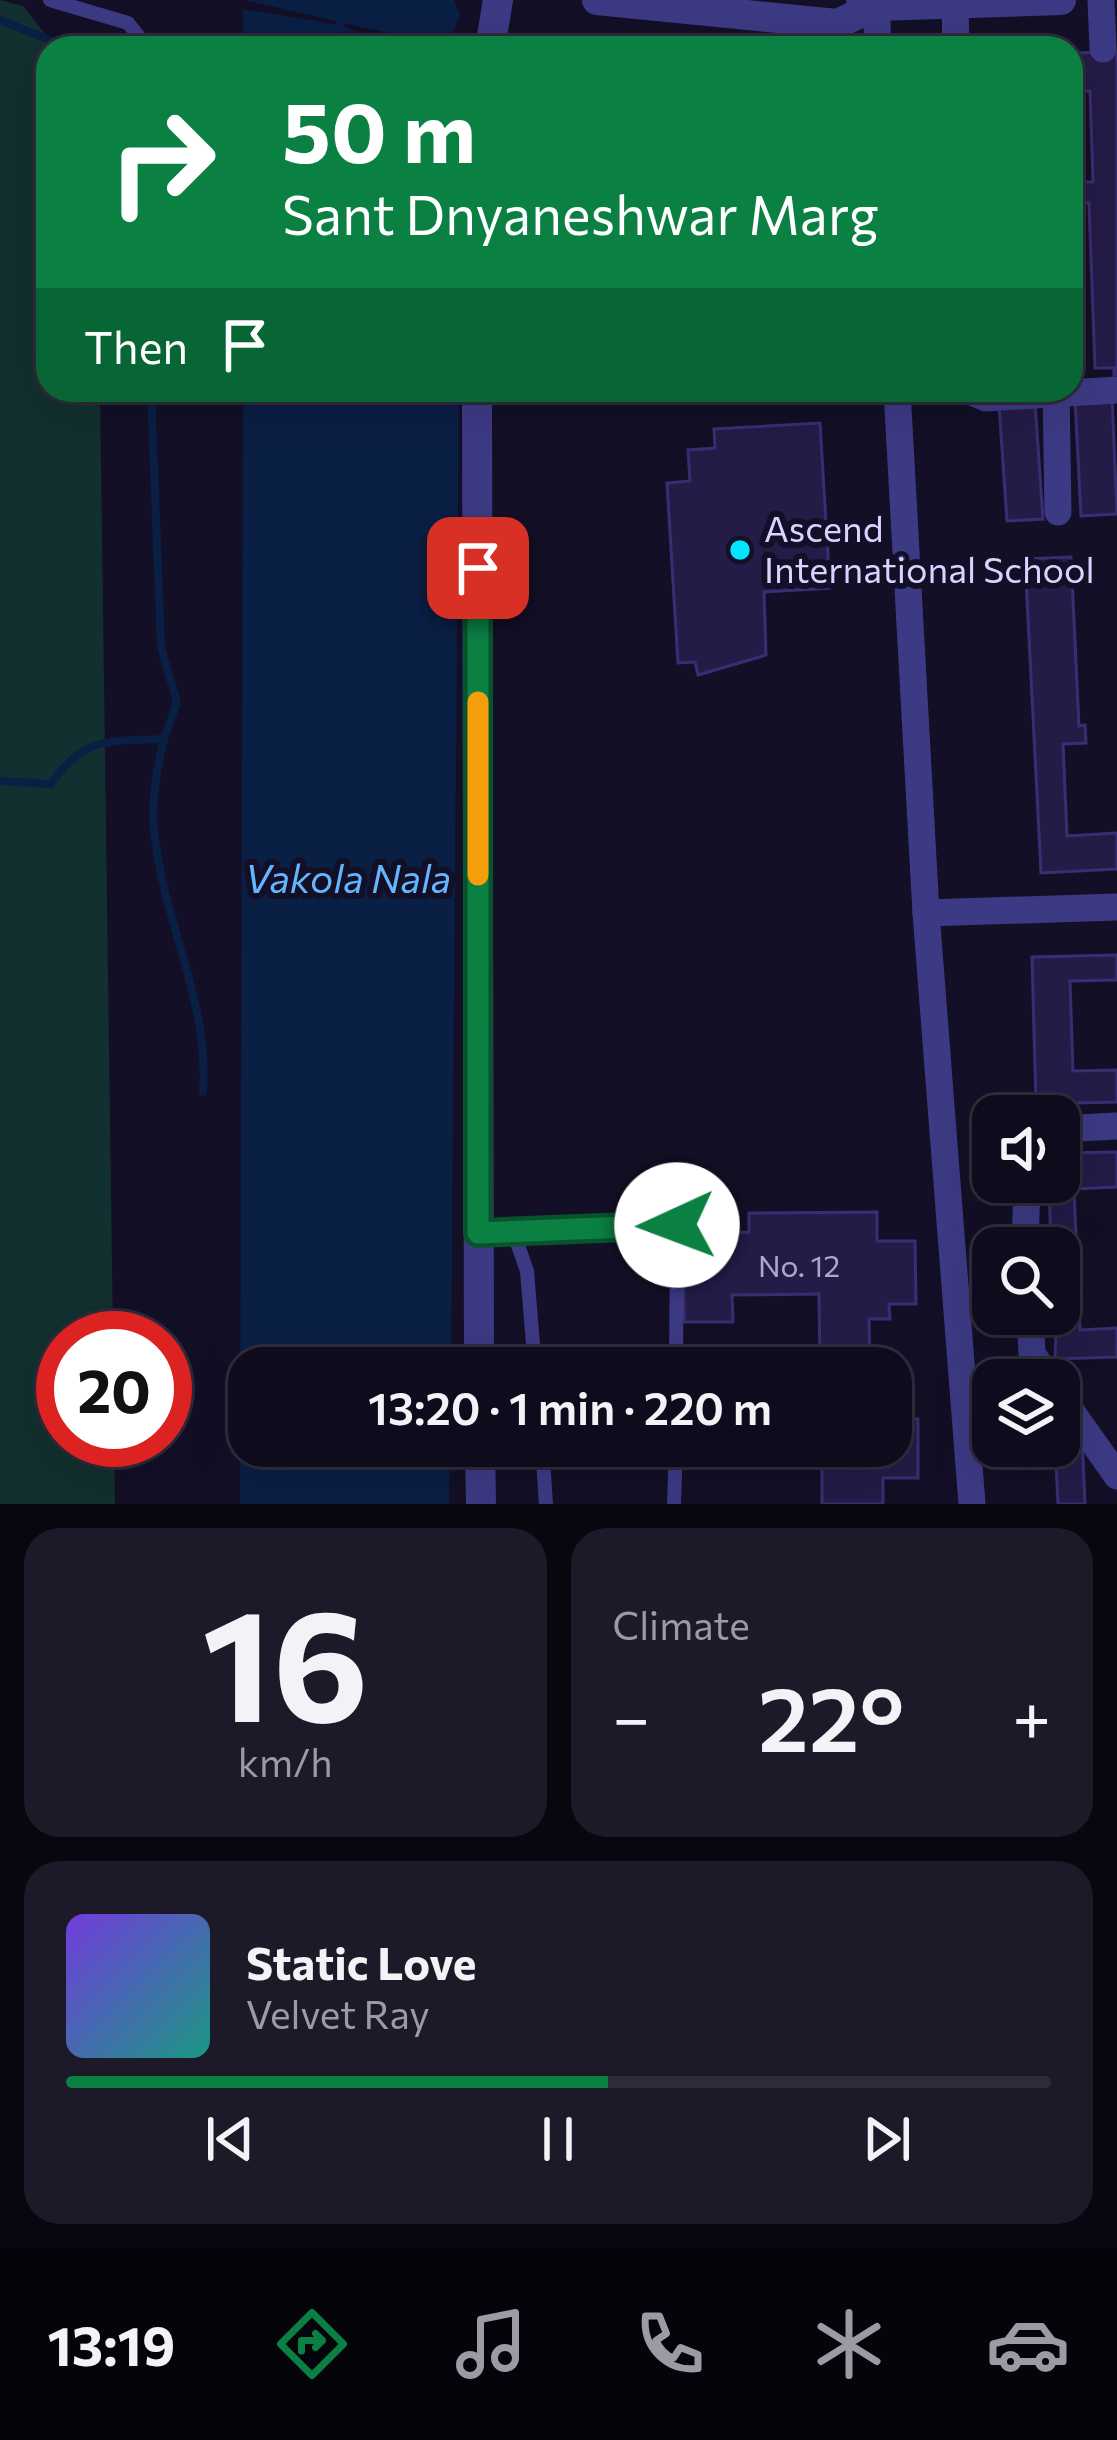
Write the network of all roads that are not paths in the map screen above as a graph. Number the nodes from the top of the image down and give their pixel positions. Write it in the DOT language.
graph roads {
  1 [pos="50,0"];
  2 [pos="498,0"];
  3 [pos="602,0"];
  4 [pos="1061,0"];
  5 [pos="1101,0"];
  6 [pos="871,2"];
  7 [pos="955,4"];
  8 [pos="138,36"];
  9 [pos="492,36"];
  10 [pos="876,36"];
  11 [pos="956,36"];
  12 [pos="1103,49"];
  13 [pos="1117,390"];
  14 [pos="1083,391"];
  15 [pos="477,402"];
  16 [pos="898,402"];
  17 [pos="1056,402"];
  18 [pos="1058,512"];
  19 [pos="1117,907"];
  20 [pos="926,913"];
  21 [pos="1117,1126"];
  22 [pos="1080,1128"];
  23 [pos="513,1232"];
  24 [pos="478,1233"];
  25 [pos="479,1347"];
  26 [pos="533,1347"];
  27 [pos="676,1347"];
  28 [pos="1080,1424"];
  29 [pos="481,1467"];
  30 [pos="543,1467"];
  31 [pos="675,1467"];
  32 [pos="1117,1476"];
  33 [pos="481,1504"];
  34 [pos="546,1504"];
  35 [pos="674,1504"];
  36 [pos="972,1504"];
  1 -- 8 [label="lane"];
  2 -- 9 [label="street"];
  3 -- 6 [label="street"];
  4 -- 7 [label="street"];
  5 -- 12 [label="street"];
  6 -- 7 [label="street"];
  6 -- 10 [label="street"];
  7 -- 11 [label="street"];
  13 -- 14 [label="street"];
  15 -- 24 [label="street"];
  16 -- 20 [label="street"];
  17 -- 18 [label="street"];
  19 -- 20 [label="street"];
  20 -- 36 [label="street"];
  21 -- 22 [label="street"];
  23 -- 24 [label="lane"];
  23 -- 26 [label="lane"];
  23 -- 27 [label="lane"];
  24 -- 25 [label="street"];
  28 -- 32 [label="street"];
  29 -- 33 [label="street"];
  30 -- 34 [label="lane"];
  31 -- 35 [label="lane"];
}
